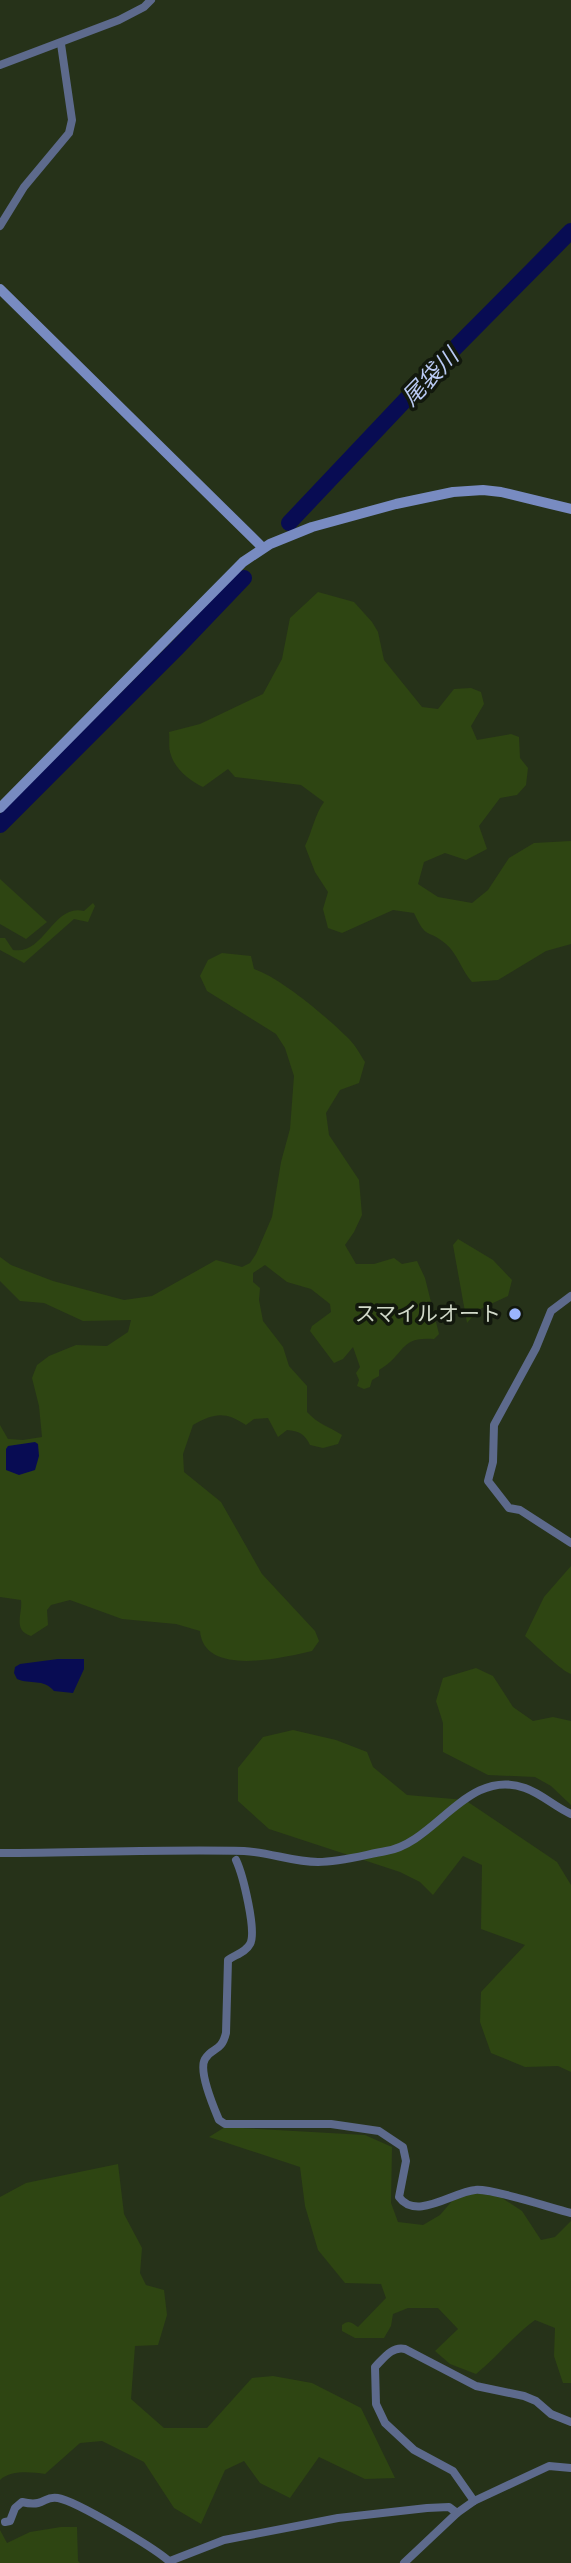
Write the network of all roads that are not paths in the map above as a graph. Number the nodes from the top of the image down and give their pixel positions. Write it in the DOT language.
graph roads {
  1 [pos="151,0"];
  2 [pos="61,44"];
  3 [pos="0,65"];
  4 [pos="0,226"];
  5 [pos="0,289"];
  6 [pos="571,509"];
  7 [pos="263,548"];
  8 [pos="0,808"];
  9 [pos="571,1296"];
  10 [pos="571,1543"];
  11 [pos="571,1814"];
  12 [pos="0,1853"];
  13 [pos="236,1860"];
  14 [pos="571,2213"];
  15 [pos="571,2422"];
  16 [pos="571,2468"];
  17 [pos="474,2501"];
  18 [pos="457,2513"];
  19 [pos="5,2522"];
  20 [pos="171,2562"];
  21 [pos="404,2563"];
  1 -- 2 [label="street"];
  2 -- 3 [label="street"];
  2 -- 4 [label="street"];
  5 -- 7 [label="street"];
  6 -- 7 [label="street"];
  7 -- 8 [label="street"];
  9 -- 10 [label="street"];
  11 -- 12 [label="street"];
  13 -- 14 [label="street"];
  15 -- 17 [label="street"];
  16 -- 17 [label="street"];
  17 -- 18 [label="street"];
  18 -- 20 [label="street"];
  18 -- 21 [label="street"];
  19 -- 20 [label="street"];
}
